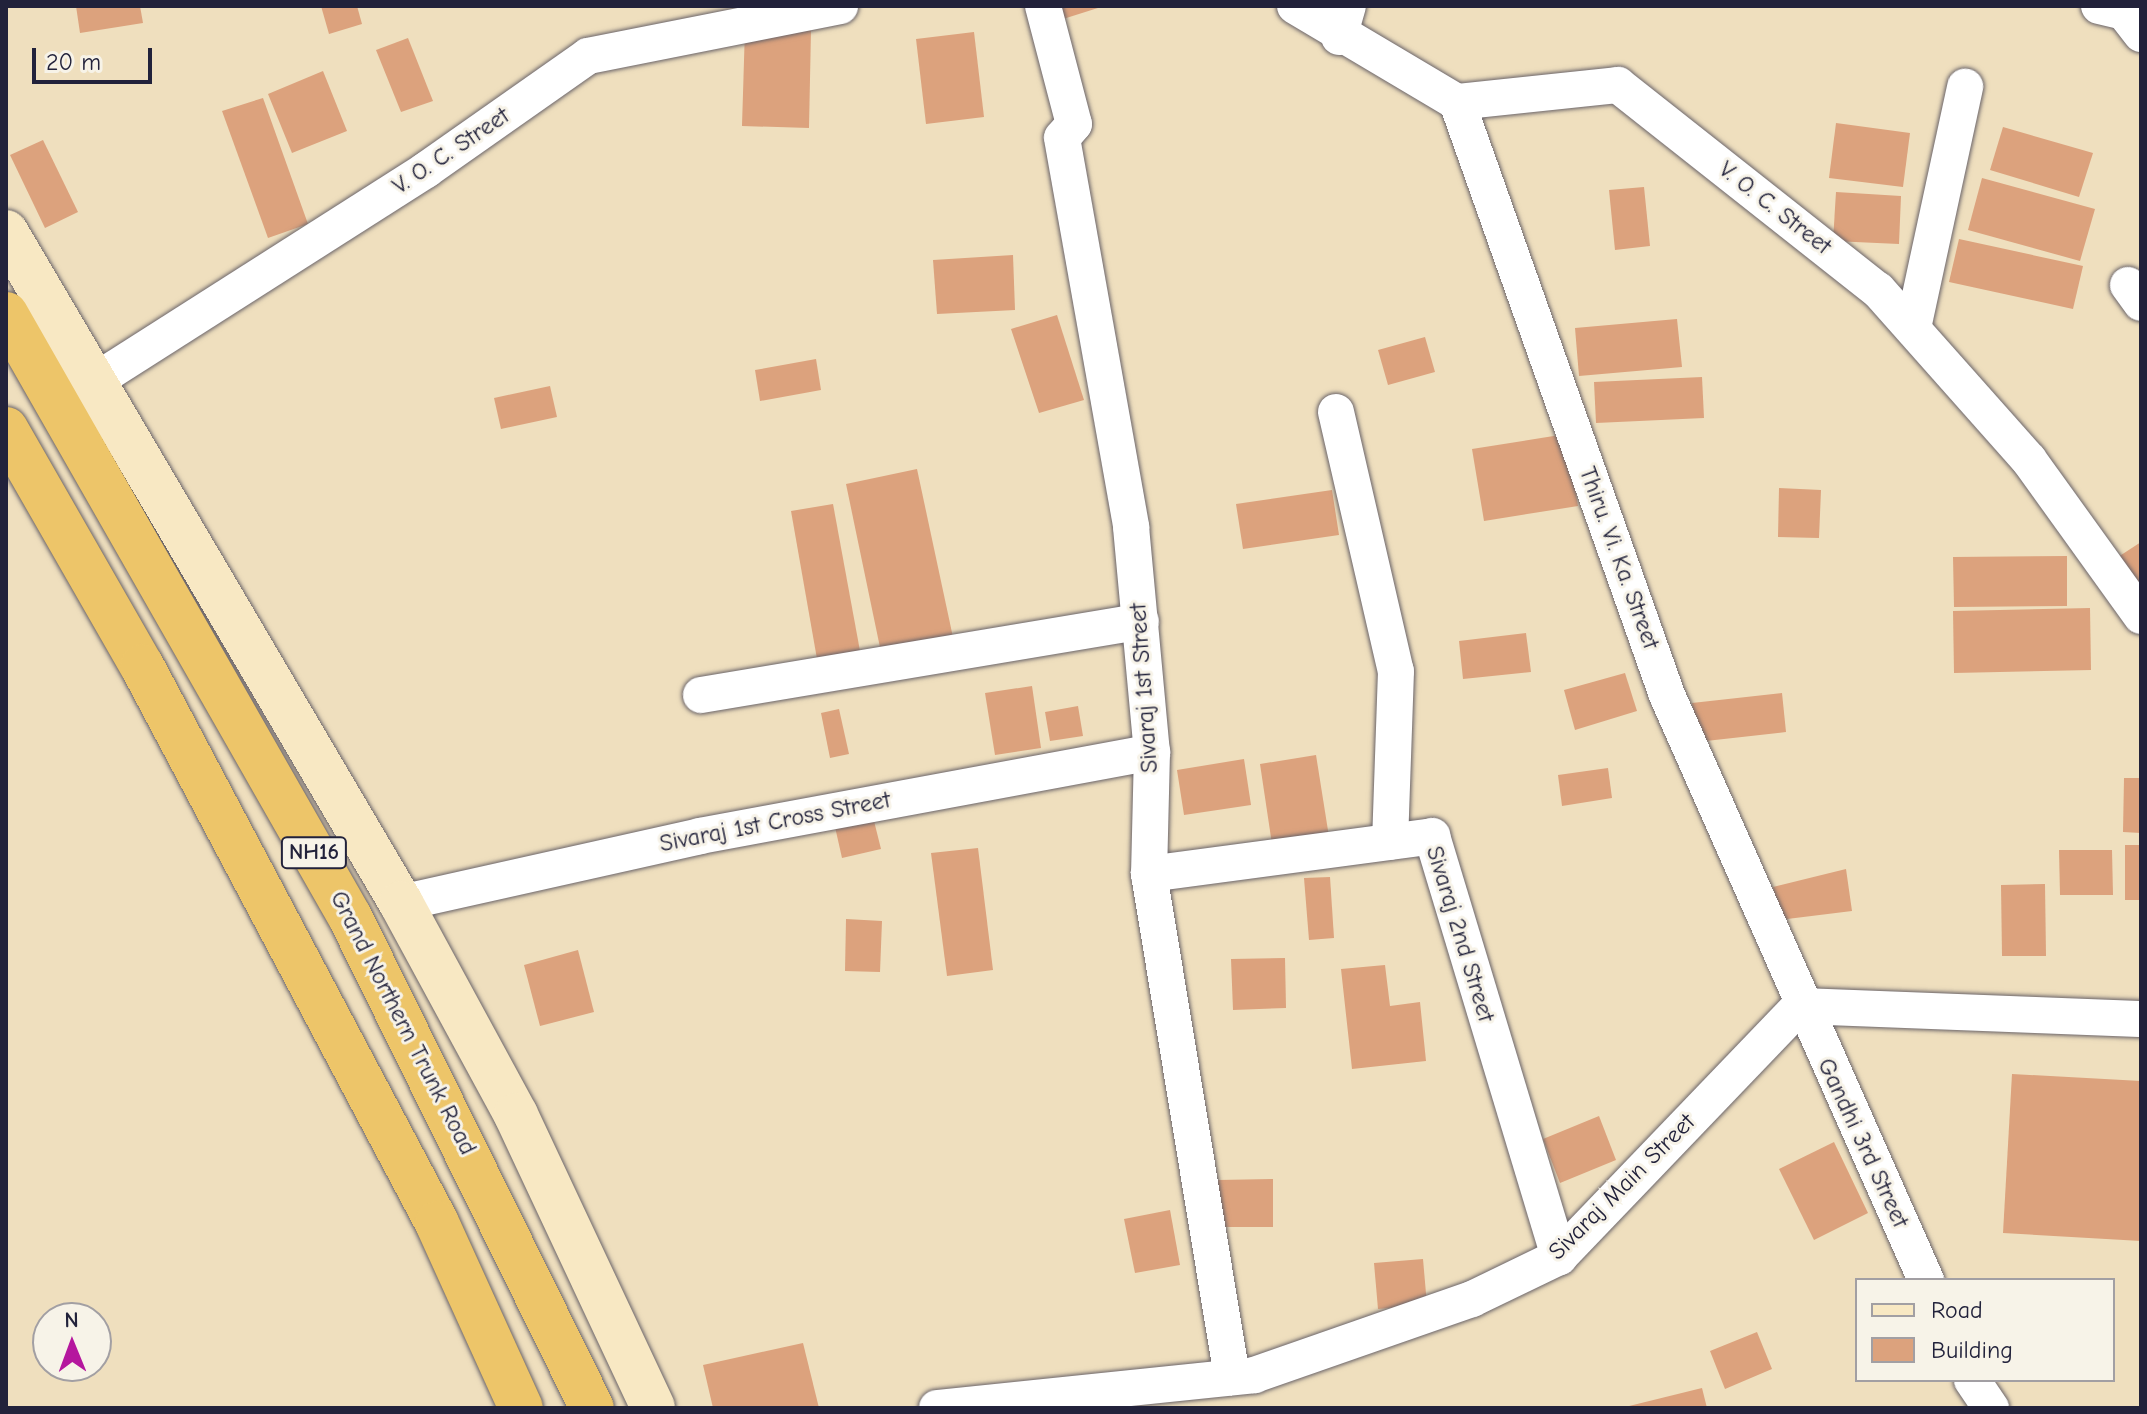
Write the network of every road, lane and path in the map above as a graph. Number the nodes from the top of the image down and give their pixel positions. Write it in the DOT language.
graph roads {
  1 [pos="840,6"];
  2 [pos="1043,6"];
  3 [pos="1295,6"];
  4 [pos="2099,6"];
  5 [pos="1344,22"];
  6 [pos="2141,34"];
  7 [pos="1965,87"];
  8 [pos="1457,102"];
  9 [pos="6,232"];
  10 [pos="6,314"];
  11 [pos="1913,328"];
  12 [pos="95,381"];
  13 [pos="1336,412"];
  14 [pos="6,429"];
  15 [pos="2141,616"];
  16 [pos="1141,621"];
  17 [pos="701,695"];
  18 [pos="1152,752"];
  19 [pos="1390,842"];
  20 [pos="1149,874"];
  21 [pos="401,903"];
  22 [pos="1800,1006"];
  23 [pos="2141,1019"];
  24 [pos="1559,1257"];
  25 [pos="1925,1278"];
  26 [pos="1232,1377"];
  27 [pos="1973,1382"];
  28 [pos="521,1408"];
  29 [pos="592,1408"];
  30 [pos="653,1408"];
  31 [pos="937,1408"];
  32 [pos="1991,1408"];
  1 -- 12 [label="street, V. O. C. Street"];
  2 -- 16 [label="street, Sivaraj 1st Street"];
  3 -- 5 [label="street"];
  4 -- 6 [label="street"];
  5 -- 8 [label="street"];
  7 -- 11 [label="street"];
  8 -- 11 [label="street, V. O. C. Street"];
  8 -- 22 [label="street, Thiru. Vi. Ka. Street"];
  9 -- 12 [label="street"];
  10 -- 29 [label="highway, Grand Northern Trunk Road / NH16"];
  11 -- 15 [label="street, V. O. C. Street"];
  12 -- 21 [label="street"];
  13 -- 19 [label="street"];
  14 -- 28 [label="highway, NH16"];
  16 -- 17 [label="street"];
  16 -- 18 [label="street, Sivaraj 1st Street"];
  18 -- 20 [label="street, Sivaraj 1st Street"];
  18 -- 21 [label="street, Sivaraj 1st Cross Street"];
  19 -- 20 [label="street, Sivaraj 2nd Street"];
  19 -- 24 [label="street, Sivaraj 2nd Street"];
  20 -- 26 [label="street, Sivaraj 1st Street"];
  21 -- 30 [label="street"];
  22 -- 23 [label="street"];
  22 -- 24 [label="street, Sivaraj Main Street"];
  22 -- 25 [label="street, Gandhi 3rd Street"];
  24 -- 26 [label="street, Sivaraj Main Street"];
  26 -- 31 [label="street, Sivaraj Main Street"];
  27 -- 32 [label="street"];
}
